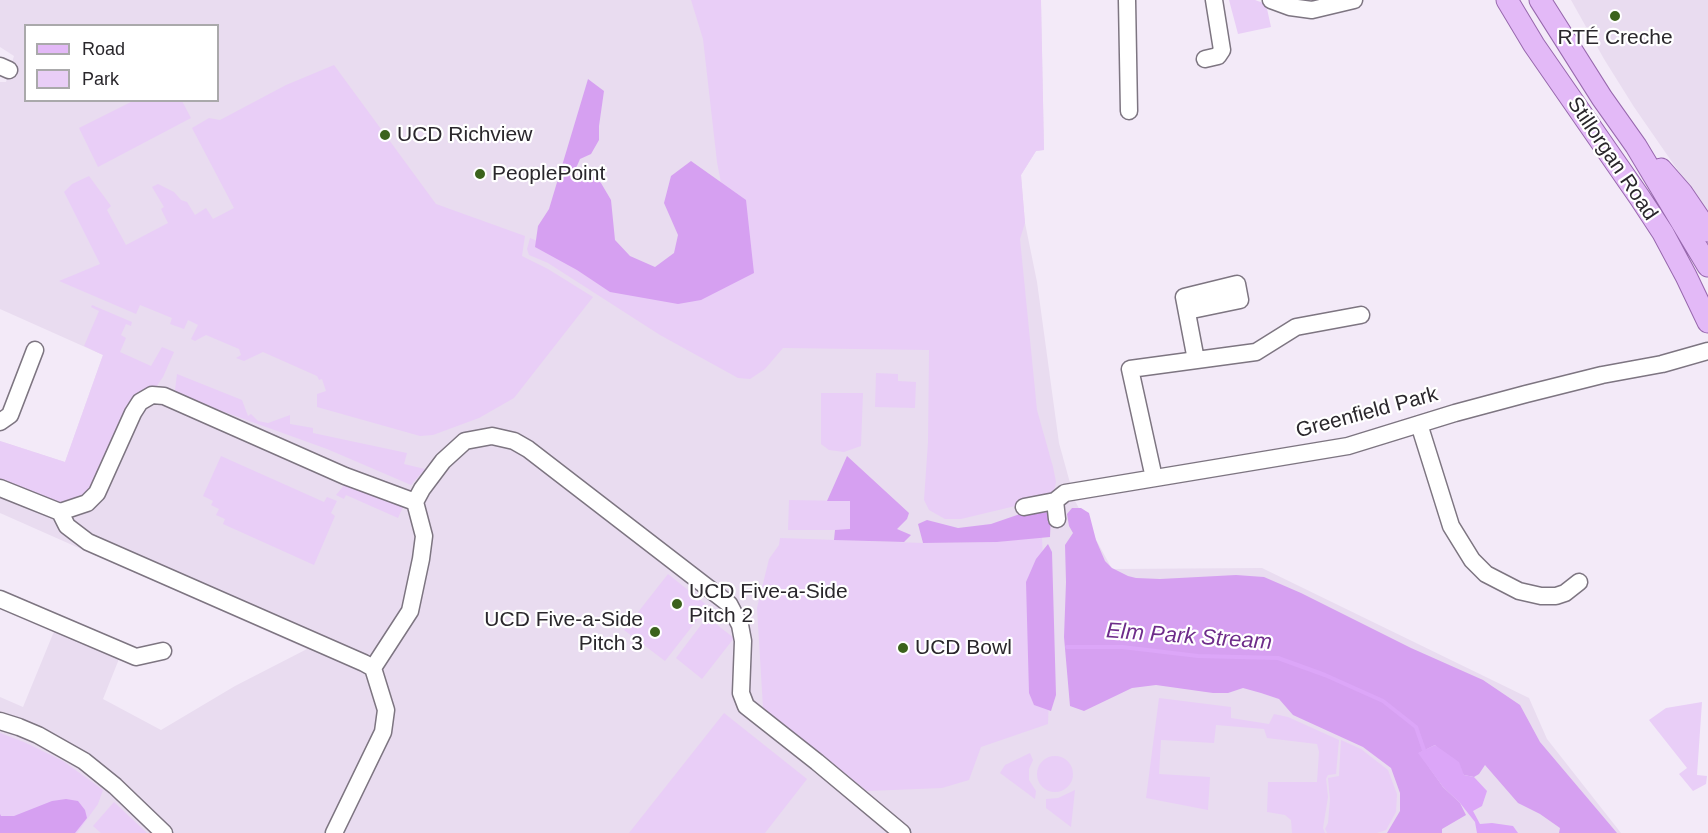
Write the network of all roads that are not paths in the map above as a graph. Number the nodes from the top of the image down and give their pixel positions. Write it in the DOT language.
graph roads {
  1 [pos="1127,0"];
  2 [pos="1214,0"];
  3 [pos="1270,0"];
  4 [pos="1354,0"];
  5 [pos="1507,0"];
  6 [pos="1540,0"];
  7 [pos="1205,59"];
  8 [pos="1129,111"];
  9 [pos="1636,146"];
  10 [pos="1708,231"];
  11 [pos="1708,266"];
  12 [pos="1187,311"];
  13 [pos="1360,315"];
  14 [pos="1708,322"];
  15 [pos="35,350"];
  16 [pos="1708,351"];
  17 [pos="1196,360"];
  18 [pos="0,422"];
  19 [pos="1419,424"];
  20 [pos="1154,478"];
  21 [pos="0,488"];
  22 [pos="1055,501"];
  23 [pos="415,502"];
  24 [pos="1024,507"];
  25 [pos="60,512"];
  26 [pos="1057,519"];
  27 [pos="1579,582"];
  28 [pos="0,599"];
  29 [pos="163,651"];
  30 [pos="372,668"];
  31 [pos="0,722"];
  32 [pos="164,833"];
  33 [pos="334,833"];
  34 [pos="902,833"];
  1 -- 8 [label="street"];
  2 -- 7 [label="street"];
  3 -- 4 [label="street"];
  5 -- 14 [label="main road, Stillorgan Road"];
  6 -- 9 [label="main road, Stillorgan Road"];
  9 -- 10 [label="main road"];
  9 -- 11 [label="main road, Stillorgan Road"];
  12 -- 17 [label="street"];
  13 -- 17 [label="street"];
  15 -- 18 [label="street"];
  16 -- 19 [label="street, Greenfield Park"];
  17 -- 20 [label="street"];
  19 -- 20 [label="street, Greenfield Park"];
  19 -- 27 [label="street"];
  20 -- 22 [label="street, Greenfield Park"];
  21 -- 25 [label="street"];
  22 -- 24 [label="street, Greenfield Park"];
  22 -- 26 [label="street"];
  23 -- 25 [label="street"];
  23 -- 30 [label="street"];
  23 -- 34 [label="street"];
  25 -- 30 [label="street"];
  28 -- 29 [label="street"];
  30 -- 33 [label="street"];
  31 -- 32 [label="street"];
}
